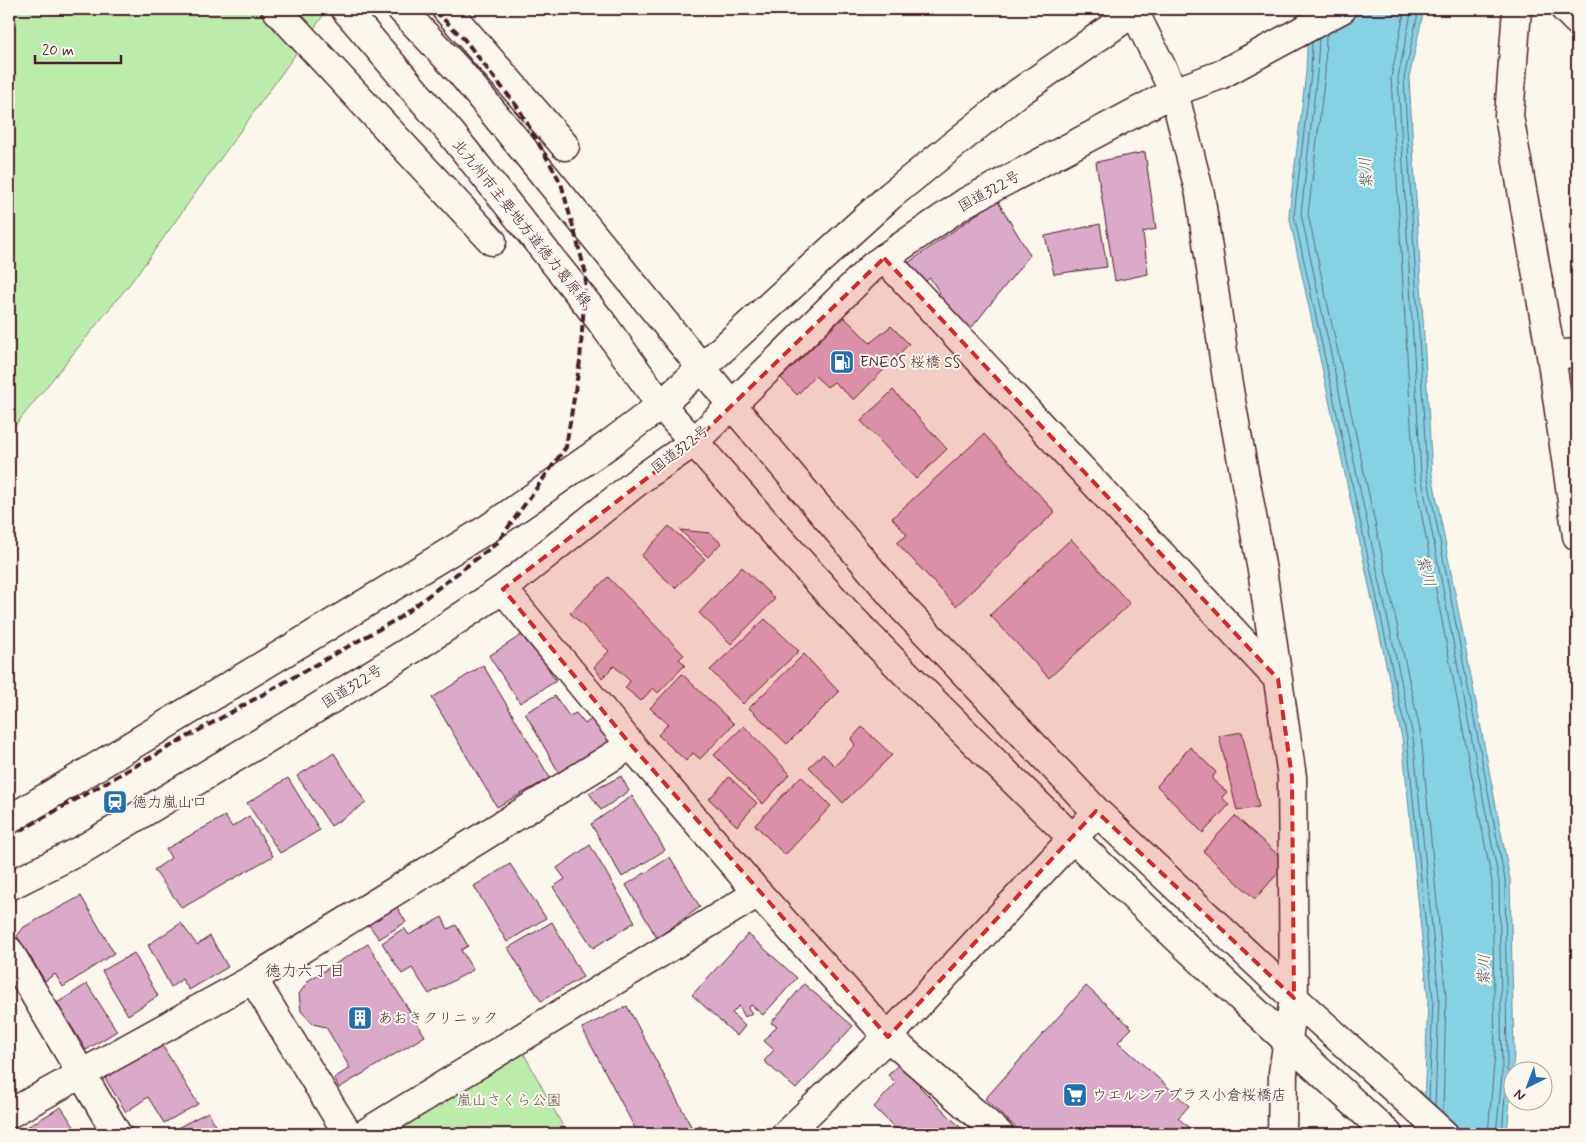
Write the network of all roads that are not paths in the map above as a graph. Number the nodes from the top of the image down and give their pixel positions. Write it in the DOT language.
graph roads {
  1 [pos="276,9"];
  2 [pos="345,9"];
  3 [pos="401,9"];
  4 [pos="446,9"];
  5 [pos="1342,9"];
  6 [pos="1517,9"];
  7 [pos="1566,9"];
  8 [pos="1134,10"];
  9 [pos="1577,21"];
  10 [pos="1174,92"];
  11 [pos="565,146"];
  12 [pos="492,241"];
  13 [pos="884,258"];
  14 [pos="1564,354"];
  15 [pos="702,368"];
  16 [pos="661,405"];
  17 [pos="732,405"];
  18 [pos="694,442"];
  19 [pos="1577,536"];
  20 [pos="503,589"];
  21 [pos="1278,679"];
  22 [pos="631,745"];
  23 [pos="1096,811"];
  24 [pos="9,820"];
  25 [pos="1074,839"];
  26 [pos="9,886"];
  27 [pos="758,893"];
  28 [pos="9,951"];
  29 [pos="254,979"];
  30 [pos="1294,998"];
  31 [pos="888,1037"];
  32 [pos="1287,1043"];
  33 [pos="83,1074"];
  34 [pos="9,1114"];
  35 [pos="117,1134"];
  36 [pos="348,1134"];
  37 [pos="364,1134"];
  38 [pos="786,1134"];
  39 [pos="999,1134"];
  40 [pos="1282,1134"];
  41 [pos="1388,1134"];
  42 [pos="1444,1134"];
  1 -- 12 [label="main road"];
  2 -- 16 [label="main road, 北九州市主要地方道徳力葛原線"];
  3 -- 15 [label="main road"];
  4 -- 11 [label="main road"];
  5 -- 10 [label="main road, 国道322号"];
  6 -- 14 [label="main road"];
  7 -- 9 [label="main road"];
  8 -- 10 [label="main road"];
  8 -- 15 [label="main road"];
  10 -- 13 [label="main road, 国道322号"];
  10 -- 21 [label="main road"];
  13 -- 17 [label="main road, 国道322号"];
  13 -- 21 [label="main road"];
  14 -- 19 [label="main road"];
  15 -- 16 [label="main road"];
  15 -- 17 [label="main road"];
  16 -- 18 [label="main road, 北九州市主要地方道徳力葛原線"];
  16 -- 24 [label="main road"];
  17 -- 18 [label="main road, 国道322号"];
  17 -- 23 [label="main road"];
  18 -- 20 [label="main road, 国道322号"];
  18 -- 25 [label="main road, 北九州市主要地方道徳力葛原線"];
  20 -- 22 [label="main road"];
  20 -- 26 [label="main road, 国道322号"];
  21 -- 30 [label="main road"];
  22 -- 27 [label="main road"];
  22 -- 29 [label="main road"];
  23 -- 25 [label="main road"];
  23 -- 30 [label="main road"];
  25 -- 31 [label="main road"];
  25 -- 32 [label="main road, 北九州市主要地方道徳力葛原線"];
  27 -- 31 [label="main road"];
  27 -- 37 [label="main road"];
  28 -- 33 [label="main road"];
  29 -- 33 [label="main road"];
  29 -- 36 [label="main road"];
  30 -- 32 [label="main road"];
  30 -- 42 [label="main road"];
  31 -- 38 [label="main road"];
  31 -- 39 [label="main road"];
  32 -- 40 [label="main road"];
  32 -- 41 [label="main road, 北九州市主要地方道徳力葛原線"];
  33 -- 34 [label="main road"];
  33 -- 35 [label="main road"];
}
